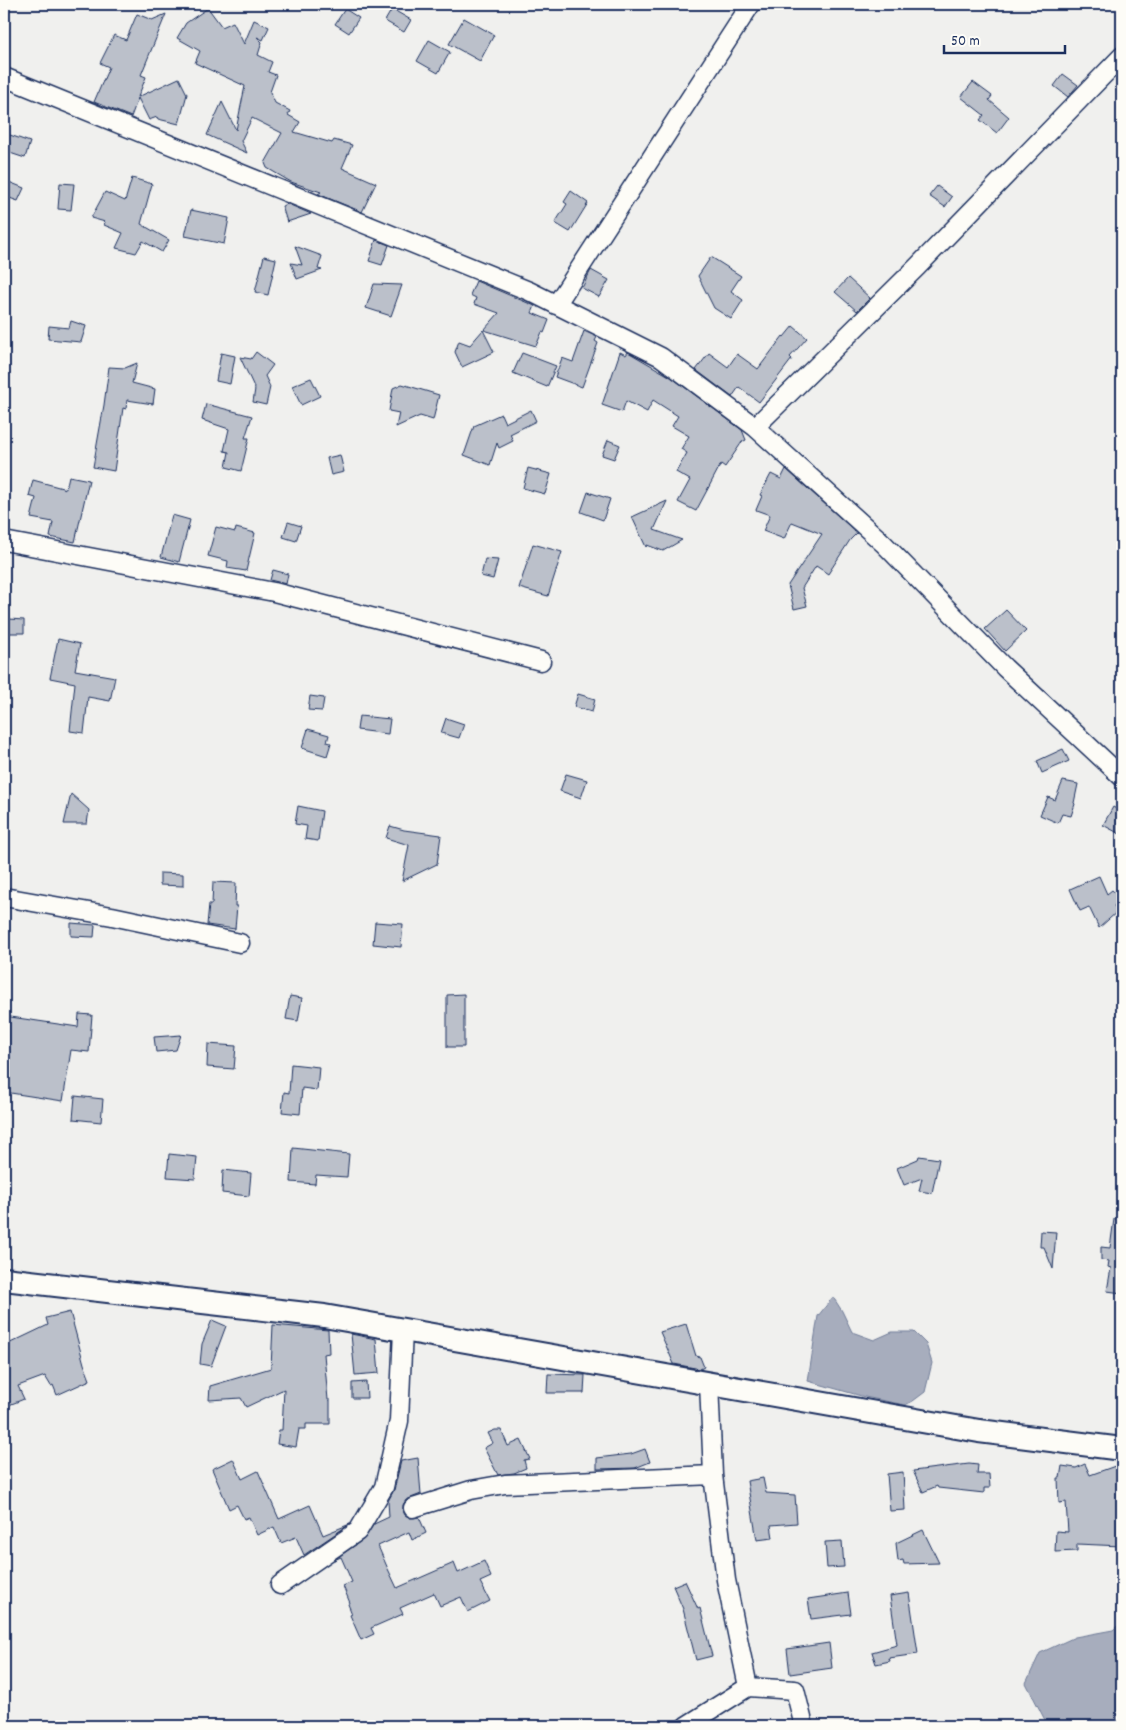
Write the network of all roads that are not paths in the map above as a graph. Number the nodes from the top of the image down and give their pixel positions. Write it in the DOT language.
graph roads {
  1 [pos="751,4"];
  2 [pos="1122,56"];
  3 [pos="4,77"];
  4 [pos="556,305"];
  5 [pos="755,426"];
  6 [pos="4,541"];
  7 [pos="542,661"];
  8 [pos="1122,777"];
  9 [pos="4,897"];
  10 [pos="240,943"];
  11 [pos="4,1279"];
  12 [pos="404,1330"];
  13 [pos="709,1384"];
  14 [pos="1122,1449"];
  15 [pos="713,1476"];
  16 [pos="413,1508"];
  17 [pos="280,1585"];
  18 [pos="748,1687"];
  19 [pos="686,1726"];
  20 [pos="804,1726"];
  1 -- 4 [label="street"];
  2 -- 5 [label="street"];
  3 -- 4 [label="street"];
  4 -- 5 [label="street"];
  5 -- 8 [label="street"];
  6 -- 7 [label="street"];
  9 -- 10 [label="street"];
  11 -- 12 [label="street"];
  12 -- 13 [label="street"];
  12 -- 17 [label="street"];
  13 -- 14 [label="street"];
  13 -- 15 [label="street"];
  15 -- 16 [label="street"];
  15 -- 18 [label="street"];
  18 -- 19 [label="street"];
  18 -- 20 [label="street"];
}
